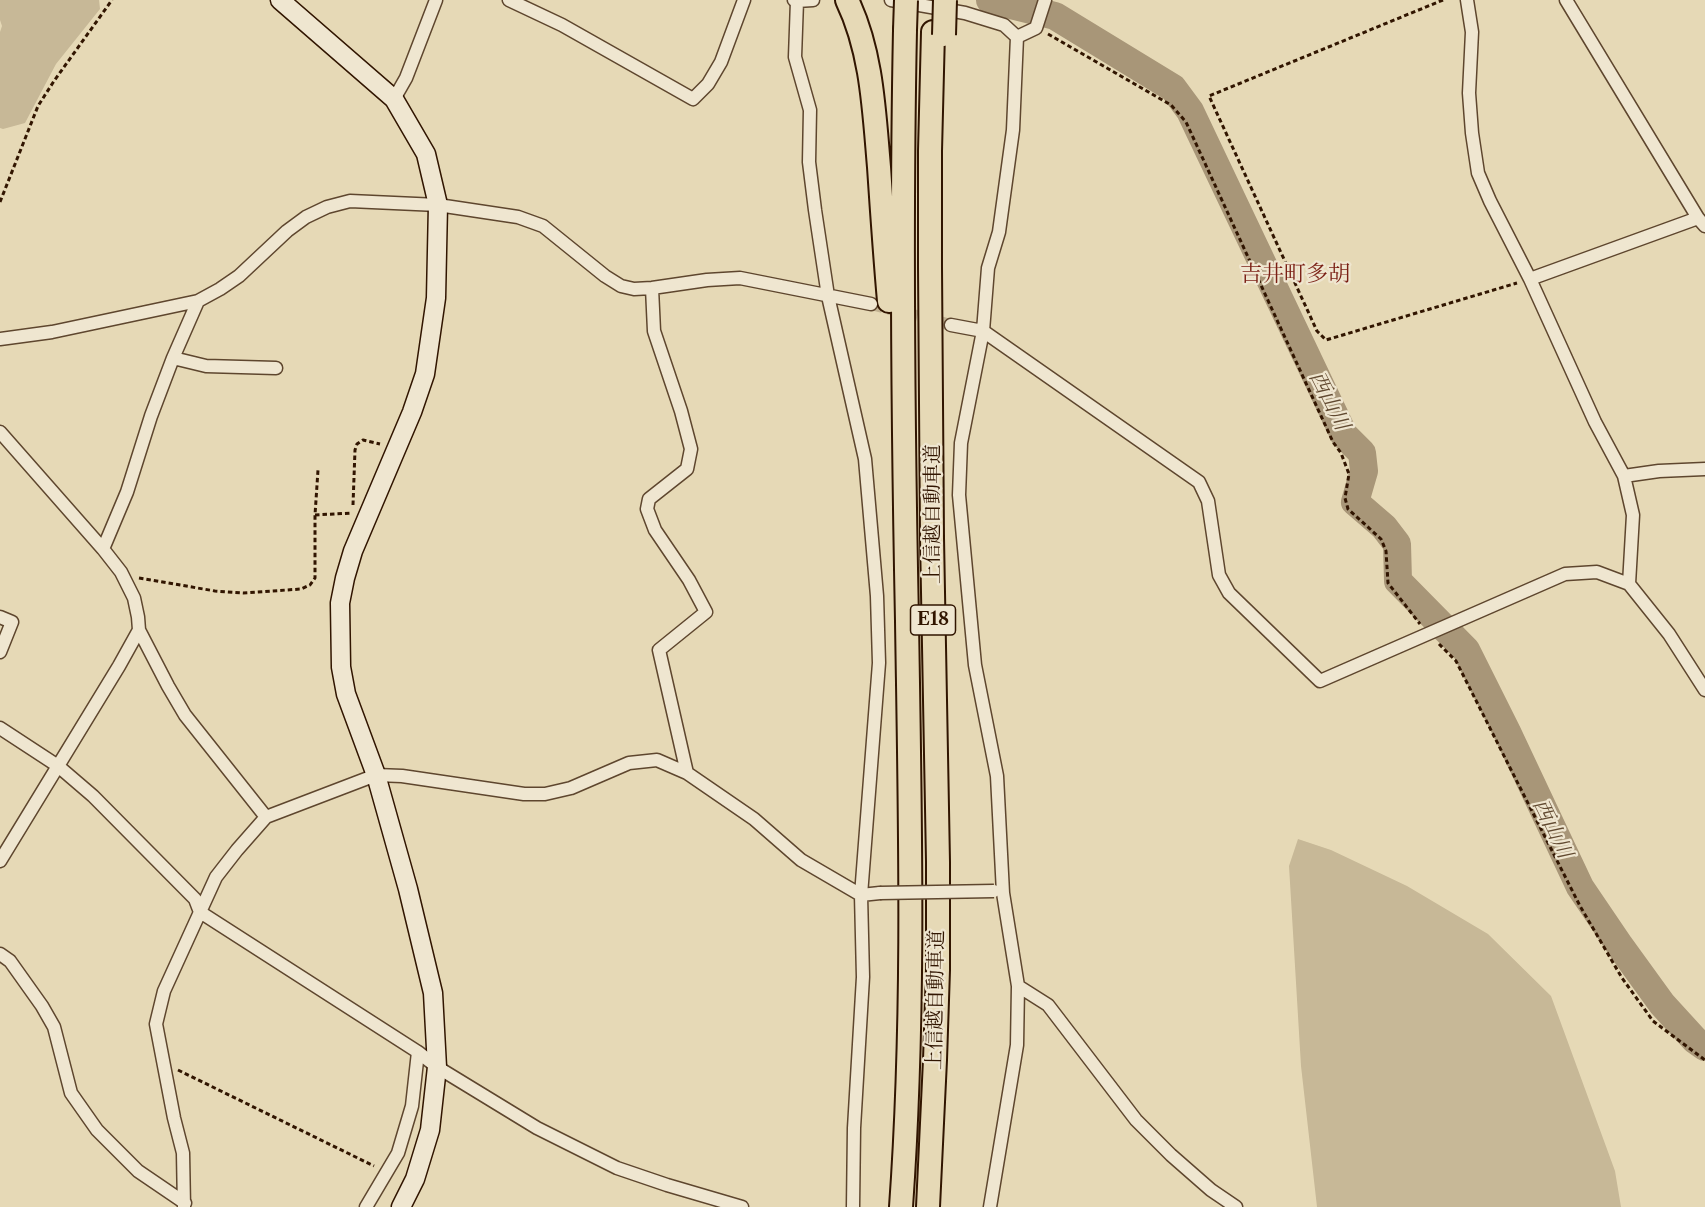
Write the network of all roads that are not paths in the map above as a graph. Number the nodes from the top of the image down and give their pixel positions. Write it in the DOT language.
graph roads {
  1 [pos="280,0"];
  2 [pos="435,0"];
  3 [pos="509,0"];
  4 [pos="744,0"];
  5 [pos="813,0"];
  6 [pos="847,0"];
  7 [pos="891,0"];
  8 [pos="906,0"];
  9 [pos="934,0"];
  10 [pos="945,0"];
  11 [pos="1045,0"];
  12 [pos="1467,0"];
  13 [pos="1566,0"];
  14 [pos="795,1"];
  15 [pos="938,34"];
  16 [pos="1017,37"];
  17 [pos="394,99"];
  18 [pos="438,205"];
  19 [pos="1702,222"];
  20 [pos="1530,279"];
  21 [pos="652,288"];
  22 [pos="828,296"];
  23 [pos="198,301"];
  24 [pos="871,304"];
  25 [pos="951,325"];
  26 [pos="983,331"];
  27 [pos="0,339"];
  28 [pos="173,358"];
  29 [pos="276,368"];
  30 [pos="0,432"];
  31 [pos="1705,469"];
  32 [pos="1624,476"];
  33 [pos="905,539"];
  34 [pos="103,549"];
  35 [pos="1629,584"];
  36 [pos="0,617"];
  37 [pos="139,630"];
  38 [pos="0,652"];
  39 [pos="1705,690"];
  40 [pos="0,728"];
  41 [pos="58,766"];
  42 [pos="687,773"];
  43 [pos="376,775"];
  44 [pos="266,817"];
  45 [pos="0,861"];
  46 [pos="999,892"];
  47 [pos="861,895"];
  48 [pos="200,912"];
  49 [pos="0,954"];
  50 [pos="1018,986"];
  51 [pos="418,1052"];
  52 [pos="437,1067"];
  53 [pos="184,1205"];
  54 [pos="366,1207"];
  55 [pos="401,1207"];
  56 [pos="742,1207"];
  57 [pos="853,1207"];
  58 [pos="901,1207"];
  59 [pos="928,1207"];
  60 [pos="990,1207"];
  61 [pos="1236,1207"];
  1 -- 17 [label="street"];
  2 -- 17 [label="street"];
  3 -- 4 [label="street"];
  5 -- 14 [label="street"];
  6 -- 33 [label="highway"];
  7 -- 16 [label="street"];
  8 -- 33 [label="highway, 上信越自動車道 / E18, bridge"];
  9 -- 15 [label="highway, 上信越自動車道 / E18"];
  10 -- 15 [label="highway, bridge"];
  11 -- 16 [label="street"];
  12 -- 20 [label="street"];
  13 -- 19 [label="street"];
  14 -- 22 [label="street"];
  15 -- 59 [label="highway, 上信越自動車道 / E18"];
  16 -- 26 [label="street"];
  17 -- 18 [label="street"];
  18 -- 21 [label="street"];
  18 -- 23 [label="street"];
  18 -- 43 [label="street"];
  19 -- 20 [label="street"];
  20 -- 32 [label="street"];
  21 -- 22 [label="street"];
  21 -- 42 [label="street"];
  22 -- 24 [label="street"];
  22 -- 47 [label="street"];
  23 -- 27 [label="street"];
  23 -- 28 [label="street"];
  25 -- 26 [label="street"];
  26 -- 35 [label="street"];
  26 -- 46 [label="street"];
  28 -- 29 [label="street"];
  28 -- 34 [label="street"];
  30 -- 34 [label="street"];
  31 -- 32 [label="street"];
  32 -- 35 [label="street"];
  33 -- 58 [label="highway, 上信越自動車道 / E18"];
  34 -- 37 [label="street"];
  35 -- 39 [label="street"];
  36 -- 38 [label="street"];
  37 -- 41 [label="street"];
  37 -- 44 [label="street"];
  40 -- 41 [label="street"];
  41 -- 45 [label="street"];
  41 -- 48 [label="street"];
  42 -- 43 [label="street"];
  42 -- 47 [label="street"];
  43 -- 44 [label="street"];
  43 -- 52 [label="street"];
  44 -- 48 [label="street"];
  46 -- 47 [label="street, bridge"];
  46 -- 50 [label="street"];
  47 -- 57 [label="street"];
  48 -- 51 [label="street"];
  48 -- 53 [label="street"];
  49 -- 53 [label="street"];
  50 -- 60 [label="street"];
  50 -- 61 [label="street"];
  51 -- 52 [label="street"];
  51 -- 54 [label="street"];
  52 -- 55 [label="street"];
  52 -- 56 [label="street"];
}
